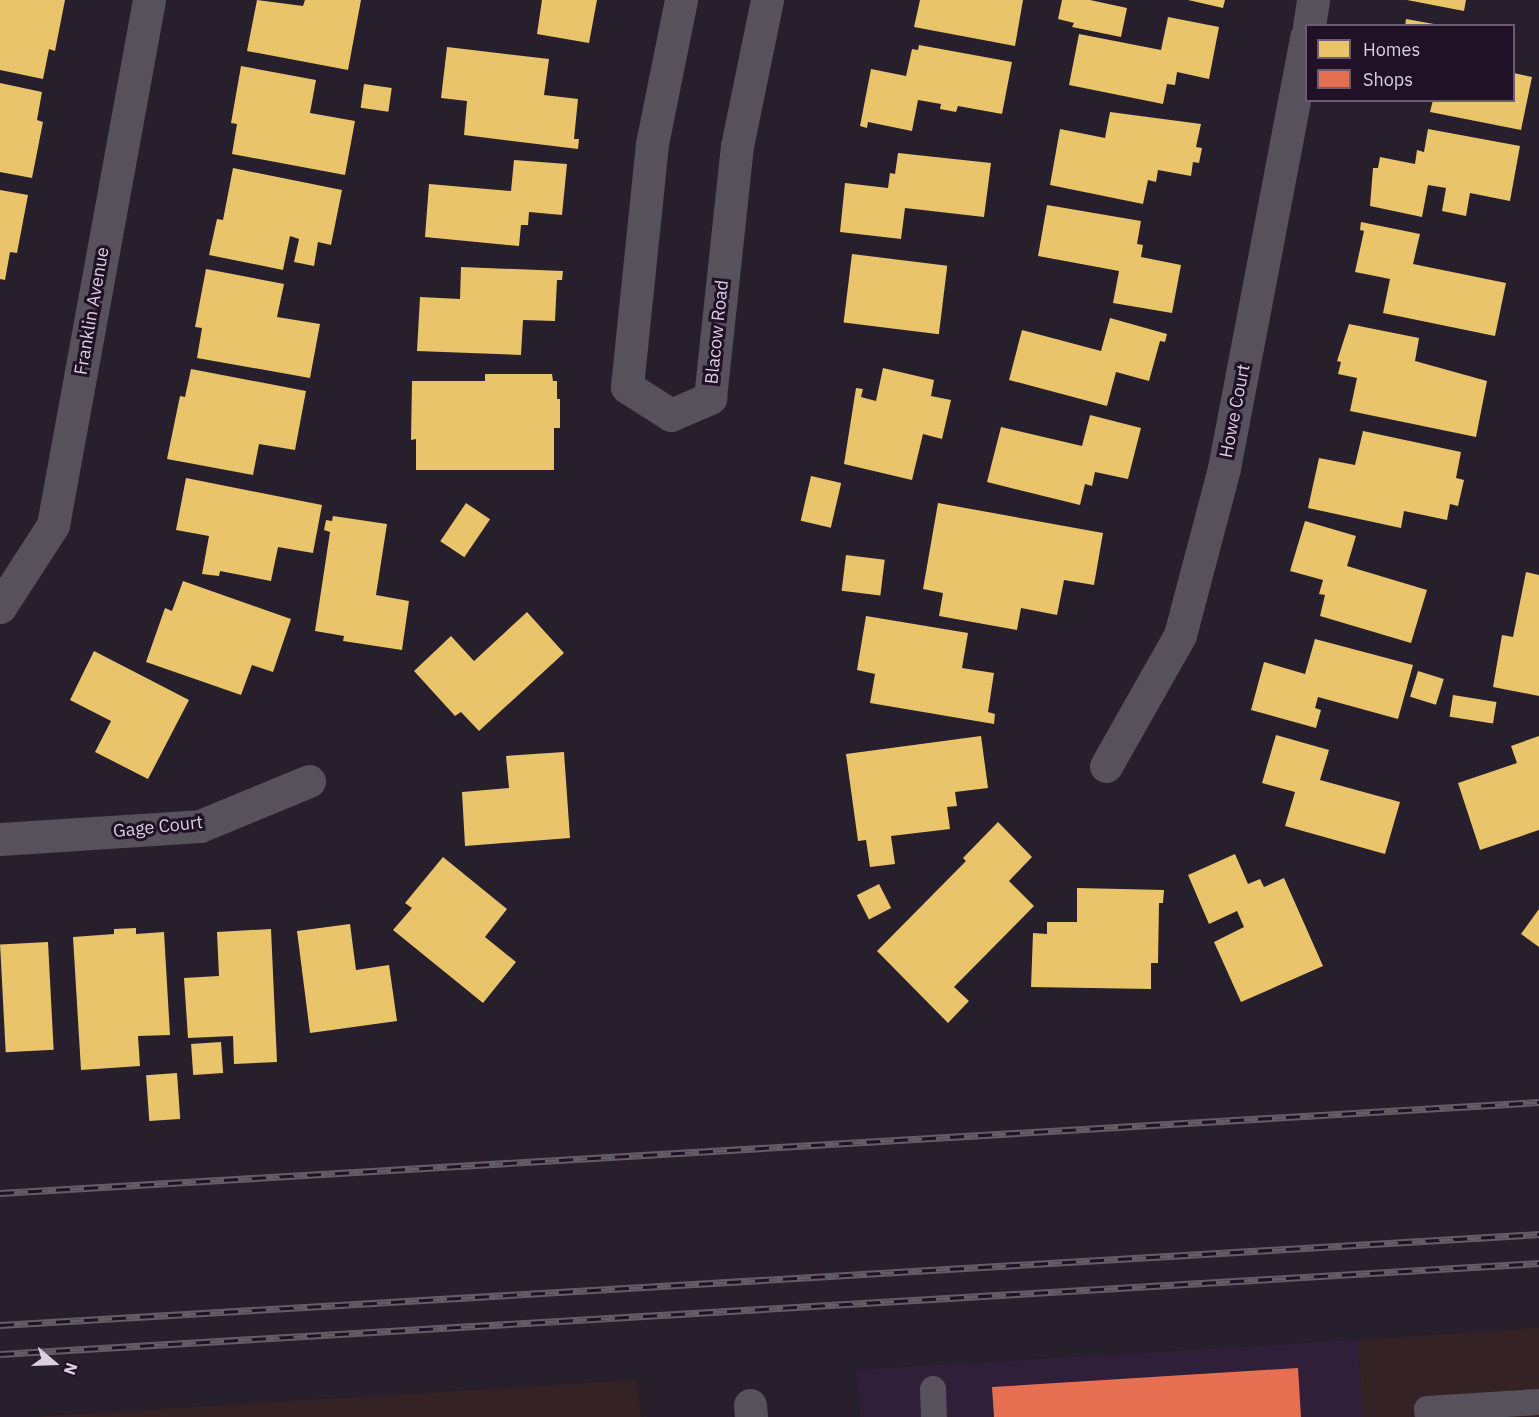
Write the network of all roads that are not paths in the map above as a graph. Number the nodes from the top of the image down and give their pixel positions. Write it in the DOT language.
graph roads {
  1 [pos="149,0"];
  2 [pos="681,0"];
  3 [pos="767,0"];
  4 [pos="1314,0"];
  5 [pos="1309,24"];
  6 [pos="1305,42"];
  7 [pos="0,607"];
  8 [pos="1106,766"];
  9 [pos="309,782"];
  10 [pos="0,839"];
  11 [pos="933,1389"];
  12 [pos="1539,1402"];
  13 [pos="934,1417"];
  14 [pos="1428,1417"];
  1 -- 7 [label="street, Franklin Avenue"];
  2 -- 3 [label="street, Blacow Road"];
  4 -- 5 [label="street"];
  6 -- 8 [label="street, Howe Court"];
  9 -- 10 [label="street, Gage Court"];
  11 -- 13 [label="lane"];
  12 -- 14 [label="lane"];
}
